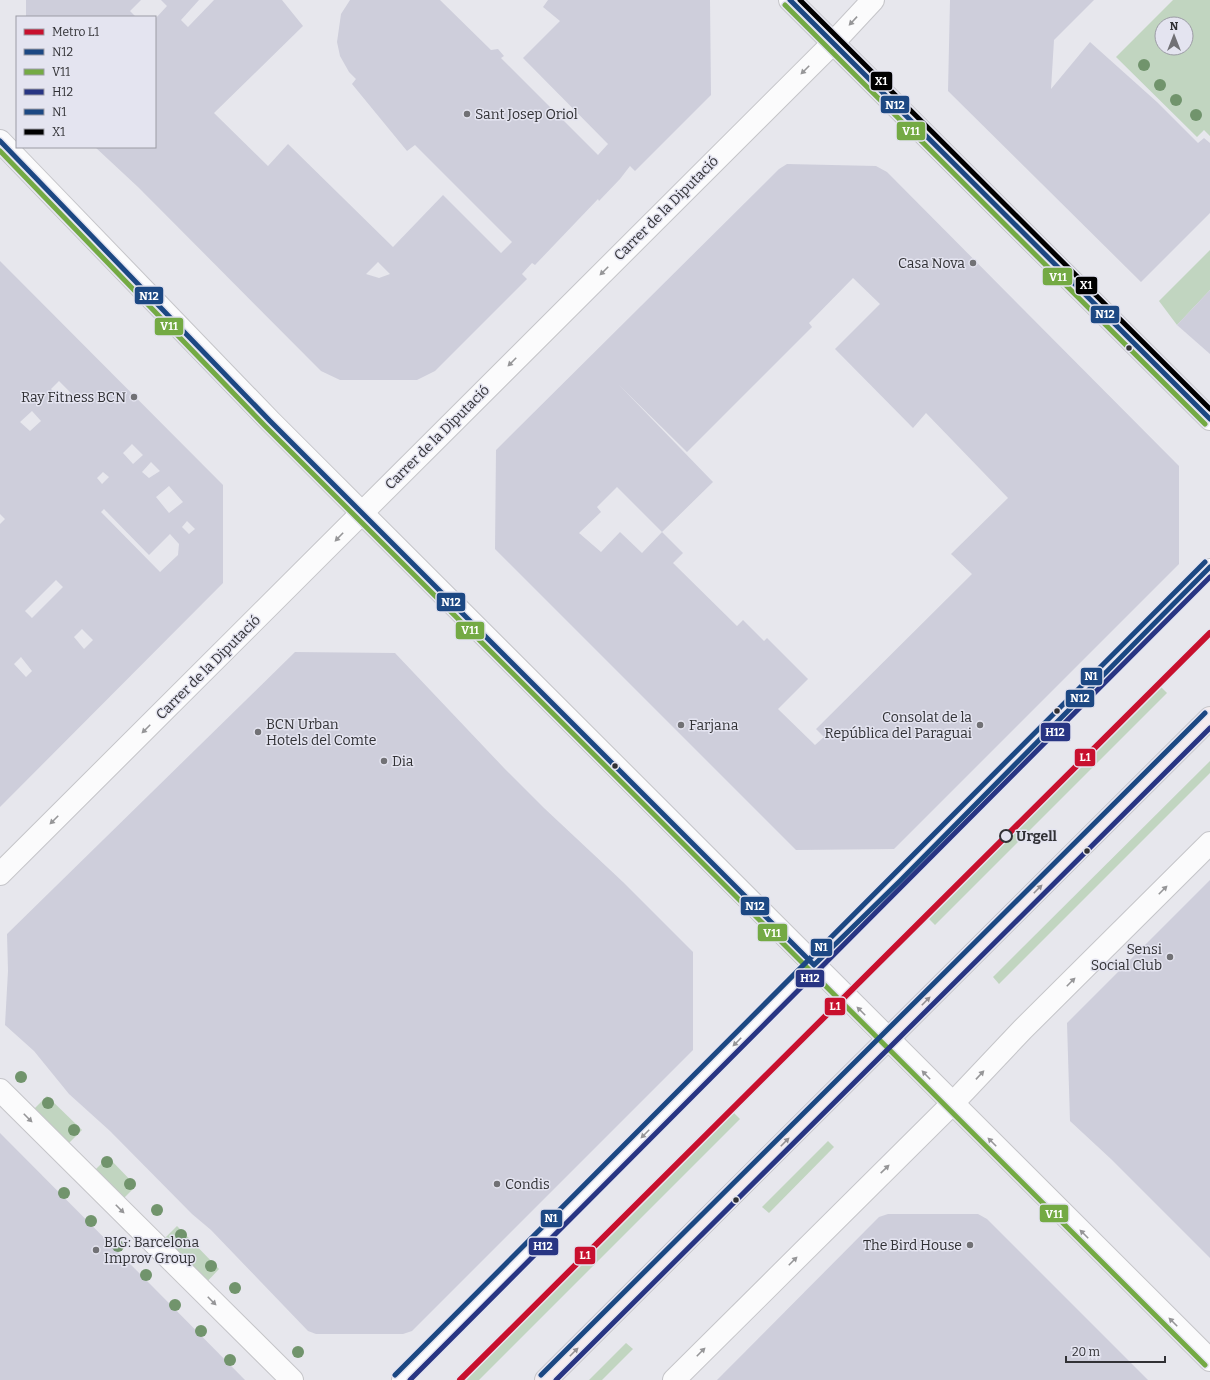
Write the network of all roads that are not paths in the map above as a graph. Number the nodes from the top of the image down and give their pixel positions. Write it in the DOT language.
graph roads {
  1 [pos="790,0"];
  2 [pos="873,0"];
  3 [pos="833,43"];
  4 [pos="0,141"];
  5 [pos="1210,419"];
  6 [pos="362,513"];
  7 [pos="1210,568"];
  8 [pos="1210,718"];
  9 [pos="1210,843"];
  10 [pos="0,874"];
  11 [pos="814,965"];
  12 [pos="889,1039"];
  13 [pos="0,1090"];
  14 [pos="953,1103"];
  15 [pos="1210,1360"];
  16 [pos="292,1380"];
  17 [pos="400,1380"];
  18 [pos="546,1380"];
  19 [pos="674,1380"];
  1 -- 3 [label="street"];
  2 -- 3 [label="street, Carrer de la Diputació, one-way"];
  3 -- 5 [label="street"];
  3 -- 6 [label="street, Carrer de la Diputació, one-way"];
  4 -- 6 [label="street"];
  6 -- 10 [label="street, Carrer de la Diputació, one-way"];
  6 -- 11 [label="street"];
  7 -- 11 [label="lane"];
  12 -- 8 [label="main road, one-way"];
  14 -- 9 [label="street, one-way"];
  12 -- 11 [label="street, one-way"];
  11 -- 17 [label="lane, one-way"];
  14 -- 12 [label="street, one-way"];
  18 -- 12 [label="main road, one-way"];
  13 -- 16 [label="street, one-way"];
  15 -- 14 [label="street, one-way"];
  19 -- 14 [label="street, one-way"];
}
